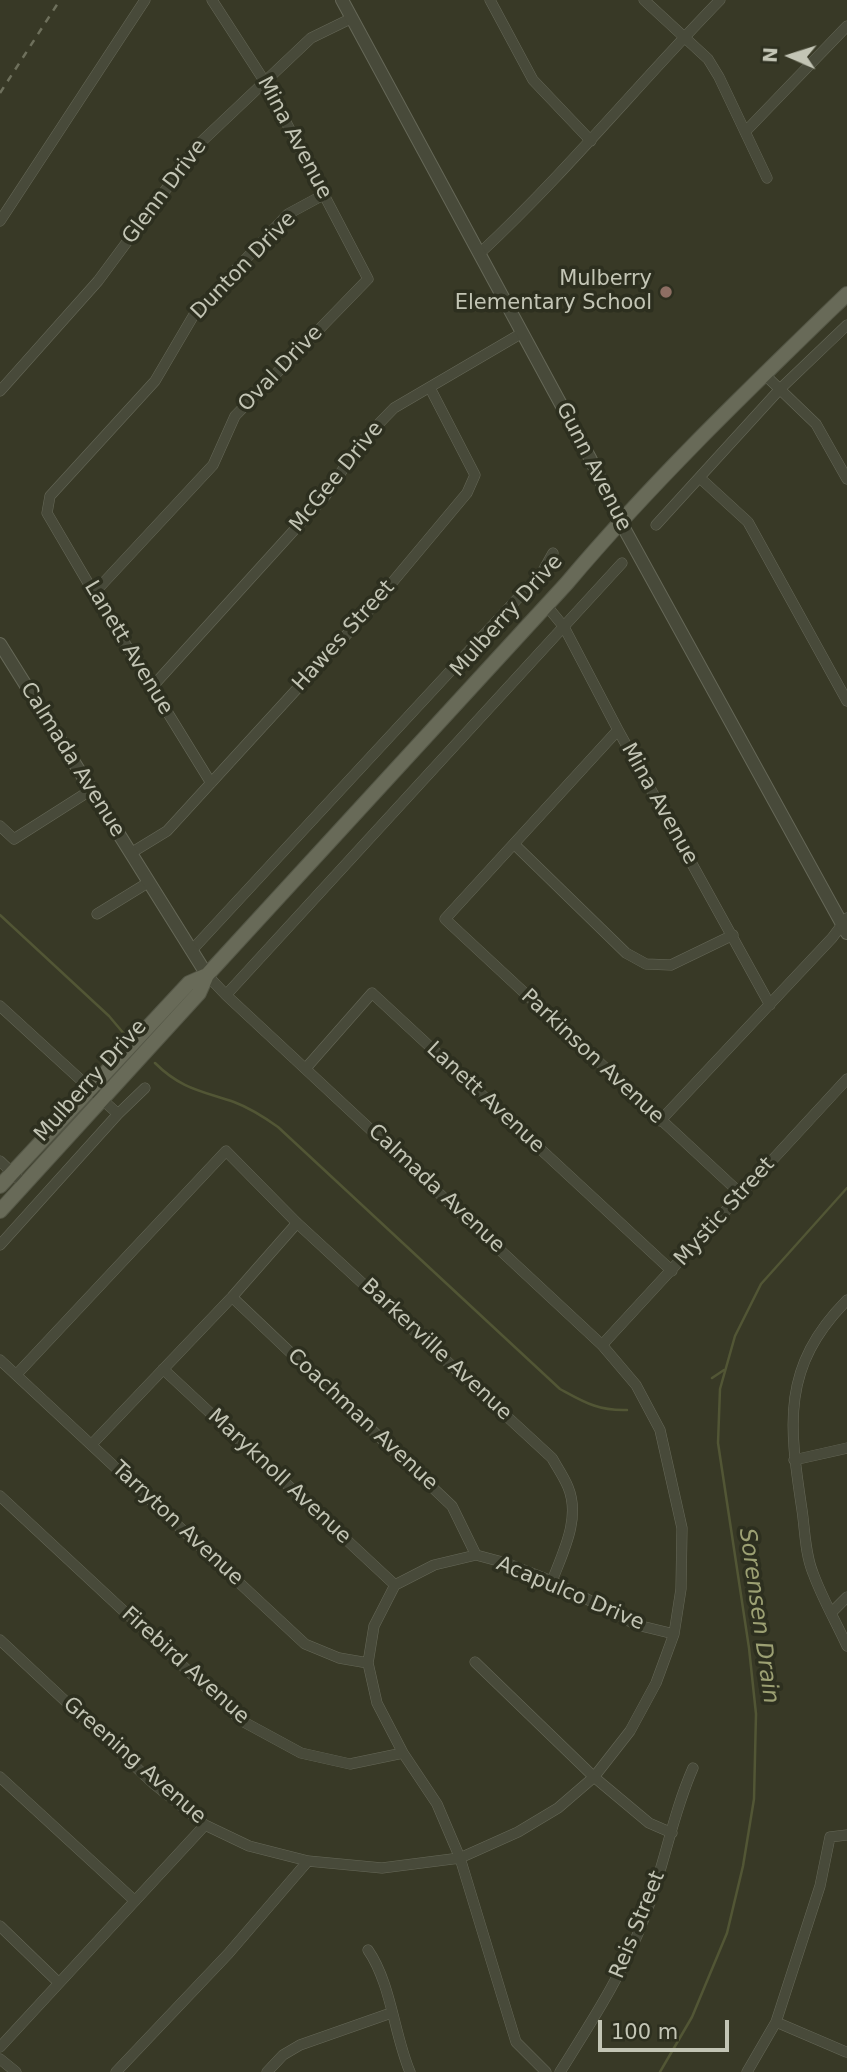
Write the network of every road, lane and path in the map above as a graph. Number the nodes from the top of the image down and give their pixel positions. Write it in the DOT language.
graph roads {
  1 [pos="145,0"];
  2 [pos="212,0"];
  3 [pos="342,0"];
  4 [pos="491,0"];
  5 [pos="644,0"];
  6 [pos="720,0"];
  7 [pos="352,18"];
  8 [pos="847,26"];
  9 [pos="684,36"];
  10 [pos="265,82"];
  11 [pos="746,132"];
  12 [pos="591,141"];
  13 [pos="768,178"];
  14 [pos="325,194"];
  15 [pos="0,221"];
  16 [pos="480,253"];
  17 [pos="369,279"];
  18 [pos="847,294"];
  19 [pos="847,325"];
  20 [pos="522,333"];
  21 [pos="764,374"];
  22 [pos="1,387"];
  23 [pos="430,388"];
  24 [pos="780,390"];
  25 [pos="700,478"];
  26 [pos="847,479"];
  27 [pos="47,513"];
  28 [pos="620,521"];
  29 [pos="656,525"];
  30 [pos="553,552"];
  31 [pos="622,563"];
  32 [pos="94,593"];
  33 [pos="547,605"];
  34 [pos="564,626"];
  35 [pos="0,644"];
  36 [pos="152,687"];
  37 [pos="847,701"];
  38 [pos="618,730"];
  39 [pos="211,783"];
  40 [pos="91,790"];
  41 [pos="0,826"];
  42 [pos="514,844"];
  43 [pos="131,853"];
  44 [pos="149,882"];
  45 [pos="97,914"];
  46 [pos="845,925"];
  47 [pos="733,935"];
  48 [pos="192,950"];
  49 [pos="207,975"];
  50 [pos="226,995"];
  51 [pos="770,1004"];
  52 [pos="0,1006"];
  53 [pos="306,1068"];
  54 [pos="847,1079"];
  55 [pos="145,1088"];
  56 [pos="96,1096"];
  57 [pos="118,1114"];
  58 [pos="660,1121"];
  59 [pos="4,1165"];
  60 [pos="24,1184"];
  61 [pos="0,1186"];
  62 [pos="741,1194"];
  63 [pos="0,1211"];
  64 [pos="297,1223"];
  65 [pos="0,1245"];
  66 [pos="673,1271"];
  67 [pos="232,1297"];
  68 [pos="847,1300"];
  69 [pos="603,1345"];
  70 [pos="0,1360"];
  71 [pos="163,1368"];
  72 [pos="17,1374"];
  73 [pos="92,1444"];
  74 [pos="847,1448"];
  75 [pos="794,1460"];
  76 [pos="0,1496"];
  77 [pos="475,1555"];
  78 [pos="552,1581"];
  79 [pos="395,1585"];
  80 [pos="847,1597"];
  81 [pos="832,1612"];
  82 [pos="674,1634"];
  83 [pos="0,1640"];
  84 [pos="847,1646"];
  85 [pos="475,1662"];
  86 [pos="369,1663"];
  87 [pos="403,1753"];
  88 [pos="693,1768"];
  89 [pos="0,1777"];
  90 [pos="594,1777"];
  91 [pos="205,1825"];
  92 [pos="671,1833"];
  93 [pos="847,1835"];
  94 [pos="460,1858"];
  95 [pos="308,1861"];
  96 [pos="135,1901"];
  97 [pos="0,1926"];
  98 [pos="368,1950"];
  99 [pos="59,1983"];
  100 [pos="391,2014"];
  101 [pos="776,2022"];
  102 [pos="0,2047"];
  103 [pos="846,2052"];
  104 [pos="0,2059"];
  105 [pos="16,2072"];
  106 [pos="116,2072"];
  107 [pos="267,2072"];
  108 [pos="410,2072"];
  109 [pos="546,2072"];
  110 [pos="560,2072"];
  111 [pos="747,2072"];
  1 -- 15 [label="street"];
  2 -- 10 [label="street, Mina Avenue"];
  3 -- 7 [label="street, Gunn Avenue"];
  4 -- 12 [label="street"];
  5 -- 9 [label="street"];
  6 -- 9 [label="street"];
  7 -- 10 [label="street, Glenn Drive"];
  7 -- 16 [label="street, Gunn Avenue"];
  8 -- 11 [label="street"];
  9 -- 11 [label="street"];
  9 -- 12 [label="street"];
  10 -- 14 [label="street, Mina Avenue"];
  10 -- 22 [label="street, Glenn Drive"];
  11 -- 13 [label="street"];
  12 -- 16 [label="street"];
  14 -- 17 [label="street, Mina Avenue"];
  14 -- 27 [label="street, Dunton Drive"];
  16 -- 20 [label="street, Gunn Avenue"];
  17 -- 32 [label="street, Oval Drive"];
  18 -- 21 [label="main road, Mulberry Drive"];
  19 -- 24 [label="street"];
  20 -- 23 [label="street, McGee Drive"];
  20 -- 28 [label="street, Gunn Avenue"];
  21 -- 24 [label="street"];
  21 -- 28 [label="main road, Mulberry Drive"];
  23 -- 36 [label="street, McGee Drive"];
  23 -- 39 [label="street, Hawes Street"];
  24 -- 25 [label="street"];
  24 -- 26 [label="street"];
  25 -- 29 [label="street"];
  25 -- 37 [label="street"];
  27 -- 32 [label="street, Lanett Avenue"];
  28 -- 33 [label="main road, Mulberry Drive"];
  28 -- 46 [label="street, Gunn Avenue"];
  30 -- 48 [label="street"];
  31 -- 34 [label="street"];
  32 -- 36 [label="street, Lanett Avenue"];
  33 -- 34 [label="street, Mina Avenue"];
  33 -- 49 [label="main road, Mulberry Drive"];
  34 -- 38 [label="street, Mina Avenue"];
  34 -- 50 [label="street"];
  35 -- 40 [label="street, Calmada Avenue"];
  36 -- 39 [label="street, Lanett Avenue"];
  38 -- 42 [label="street"];
  38 -- 47 [label="street, Mina Avenue"];
  39 -- 43 [label="street, Hawes Street"];
  40 -- 41 [label="street"];
  40 -- 43 [label="street, Calmada Avenue"];
  42 -- 47 [label="street"];
  42 -- 58 [label="street, Parkinson Avenue"];
  43 -- 44 [label="street, Calmada Avenue"];
  44 -- 45 [label="street"];
  44 -- 48 [label="street, Calmada Avenue"];
  46 -- 51 [label="street"];
  47 -- 51 [label="street, Mina Avenue"];
  48 -- 49 [label="street, Calmada Avenue"];
  49 -- 50 [label="street, Calmada Avenue"];
  49 -- 56 [label="main road, Mulberry Drive"];
  50 -- 53 [label="street, Calmada Avenue"];
  51 -- 58 [label="street"];
  52 -- 56 [label="street"];
  53 -- 66 [label="street, Lanett Avenue"];
  53 -- 69 [label="street, Calmada Avenue"];
  54 -- 62 [label="street, Mystic Street"];
  55 -- 57 [label="street"];
  56 -- 57 [label="street"];
  56 -- 59 [label="main road, Mulberry Drive"];
  56 -- 60 [label="main road, Mulberry Drive"];
  57 -- 65 [label="street"];
  58 -- 62 [label="street, Parkinson Avenue"];
  59 -- 60 [label="street"];
  59 -- 61 [label="main road, Mulberry Drive"];
  60 -- 63 [label="main road, Mulberry Drive"];
  62 -- 66 [label="street, Mystic Street"];
  64 -- 67 [label="street"];
  64 -- 72 [label="street, Barkerville Avenue"];
  64 -- 78 [label="street, Barkerville Avenue"];
  66 -- 69 [label="street, Mystic Street"];
  67 -- 71 [label="street"];
  67 -- 77 [label="street, Coachman Avenue"];
  68 -- 75 [label="street"];
  69 -- 82 [label="street, Calmada Avenue"];
  70 -- 72 [label="street, Tarryton Avenue"];
  71 -- 73 [label="street"];
  71 -- 79 [label="street, Maryknoll Avenue"];
  72 -- 73 [label="street, Tarryton Avenue"];
  73 -- 86 [label="street, Tarryton Avenue"];
  74 -- 75 [label="street"];
  75 -- 81 [label="street"];
  76 -- 87 [label="street, Firebird Avenue"];
  77 -- 78 [label="street, Acapulco Drive"];
  77 -- 79 [label="street, Acapulco Drive"];
  78 -- 82 [label="street, Acapulco Drive"];
  79 -- 86 [label="street"];
  80 -- 81 [label="street"];
  81 -- 84 [label="street"];
  82 -- 90 [label="street, Calmada Avenue"];
  83 -- 91 [label="street, Greening Avenue"];
  85 -- 90 [label="street"];
  86 -- 87 [label="street"];
  87 -- 94 [label="street"];
  88 -- 92 [label="street, Reis Street"];
  89 -- 96 [label="street"];
  90 -- 92 [label="street"];
  90 -- 94 [label="street, Greening Avenue"];
  91 -- 95 [label="street, Greening Avenue"];
  91 -- 96 [label="street"];
  92 -- 110 [label="street, Reis Street"];
  93 -- 101 [label="street"];
  94 -- 95 [label="street, Greening Avenue"];
  94 -- 109 [label="street"];
  95 -- 106 [label="street"];
  96 -- 99 [label="street"];
  97 -- 99 [label="street"];
  98 -- 100 [label="street"];
  99 -- 102 [label="street"];
  100 -- 107 [label="street"];
  100 -- 108 [label="street"];
  101 -- 103 [label="street"];
  101 -- 111 [label="street"];
  104 -- 105 [label="street"];
}
